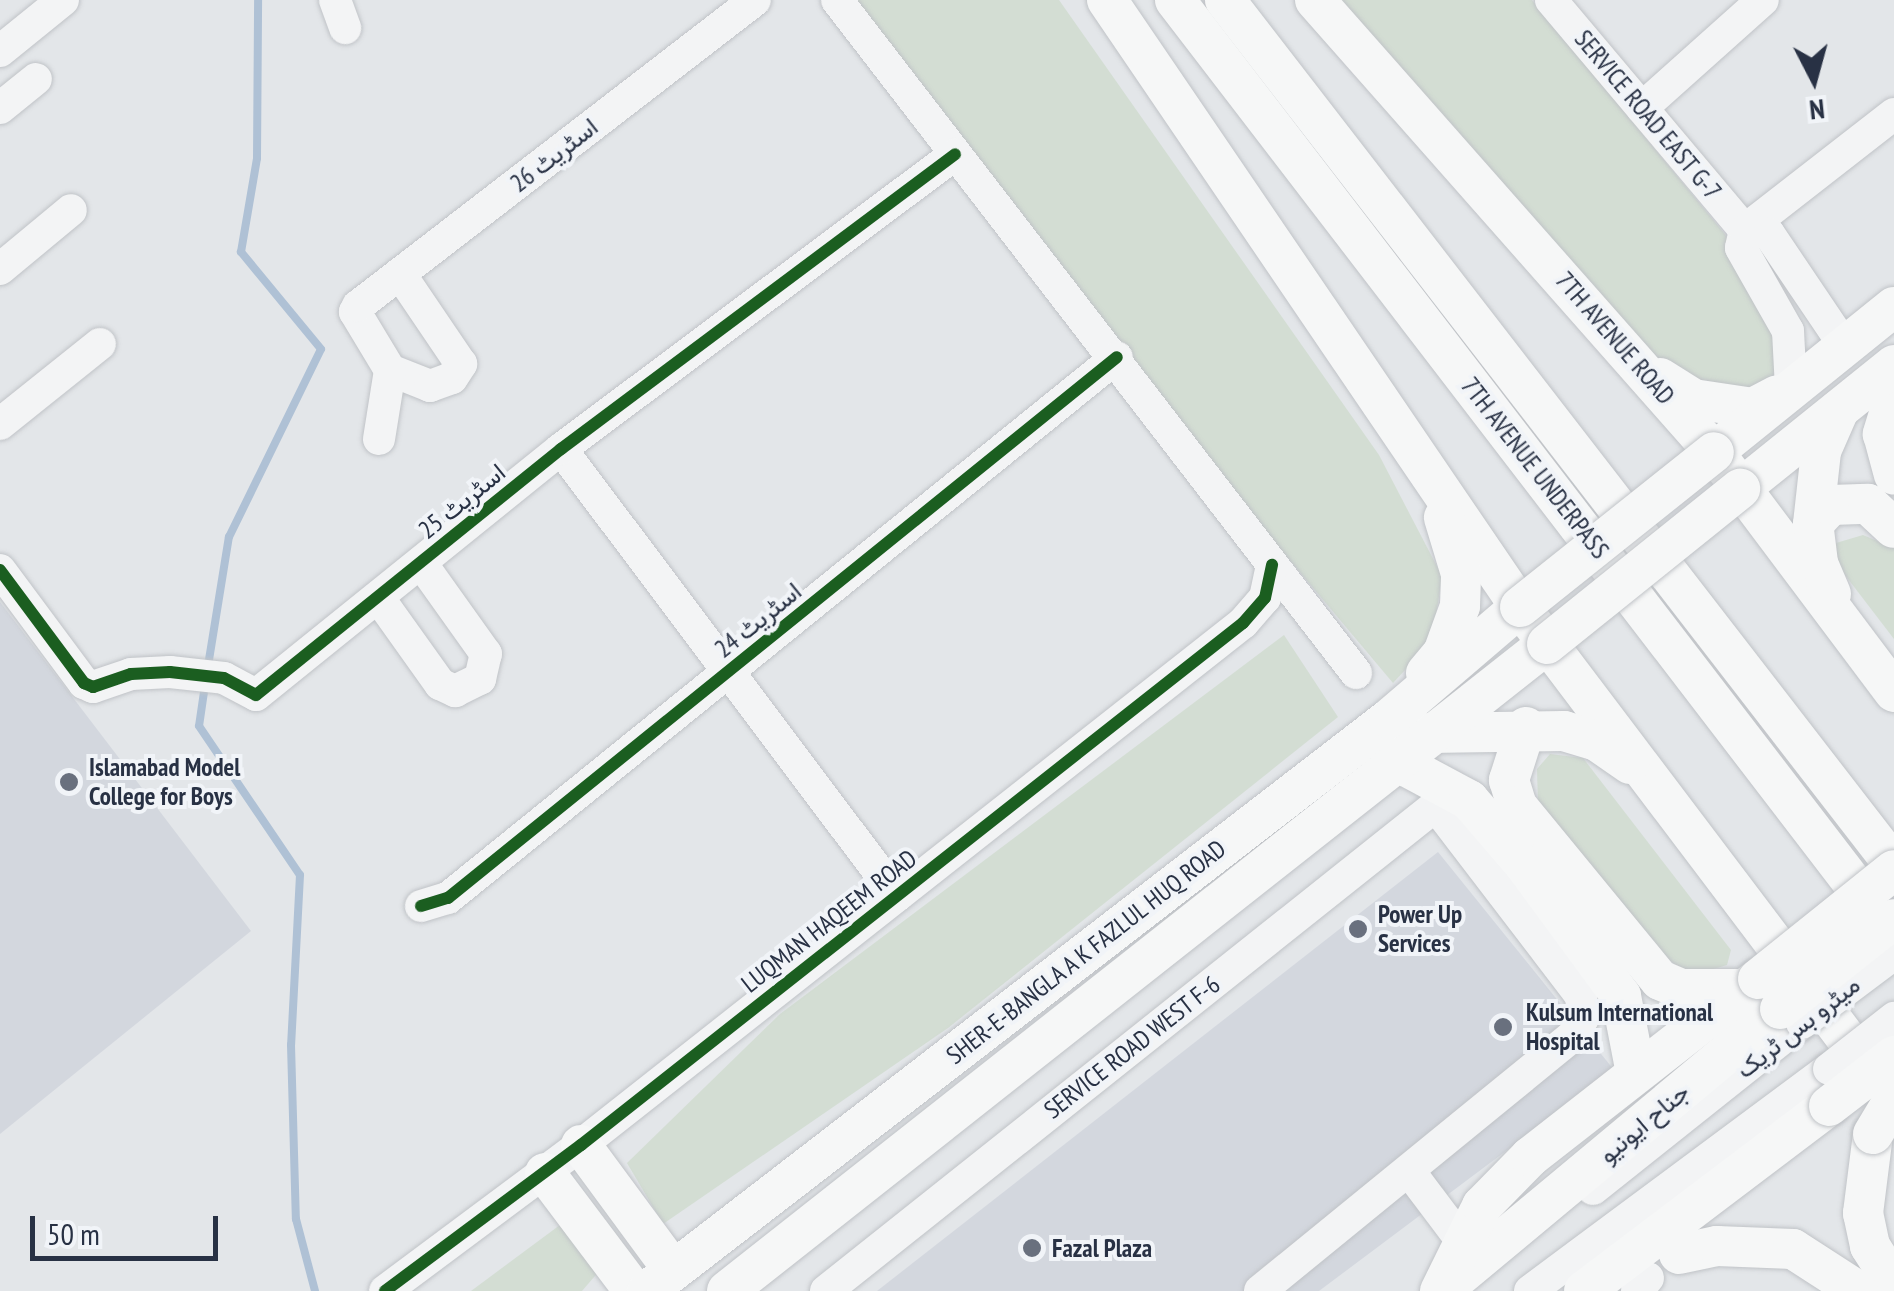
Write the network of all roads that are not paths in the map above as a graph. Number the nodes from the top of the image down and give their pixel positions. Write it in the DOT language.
graph roads {
  1 [pos="63,0"];
  2 [pos="755,0"];
  3 [pos="837,0"];
  4 [pos="1107,0"];
  5 [pos="1175,0"];
  6 [pos="1225,0"];
  7 [pos="1316,0"];
  8 [pos="1552,0"];
  9 [pos="1764,0"];
  10 [pos="0,51"];
  11 [pos="36,79"];
  12 [pos="0,108"];
  13 [pos="1642,108"];
  14 [pos="1894,114"];
  15 [pos="955,154"];
  16 [pos="71,210"];
  17 [pos="1745,230"];
  18 [pos="0,269"];
  19 [pos="400,274"];
  20 [pos="1894,307"];
  21 [pos="100,344"];
  22 [pos="1844,345"];
  23 [pos="1117,357"];
  24 [pos="1636,361"];
  25 [pos="1894,365"];
  26 [pos="390,370"];
  27 [pos="1792,388"];
  28 [pos="1894,397"];
  29 [pos="1840,406"];
  30 [pos="0,424"];
  31 [pos="379,438"];
  32 [pos="561,449"];
  33 [pos="1714,452"];
  34 [pos="1423,467"];
  35 [pos="1894,475"];
  36 [pos="1740,489"];
  37 [pos="1813,524"];
  38 [pos="1894,528"];
  39 [pos="421,562"];
  40 [pos="1272,565"];
  41 [pos="0,570"];
  42 [pos="378,598"];
  43 [pos="1520,608"];
  44 [pos="1848,632"];
  45 [pos="1548,644"];
  46 [pos="1356,673"];
  47 [pos="728,674"];
  48 [pos="1894,692"];
  49 [pos="1389,719"];
  50 [pos="1526,727"];
  51 [pos="1428,733"];
  52 [pos="1396,761"];
  53 [pos="1658,784"];
  54 [pos="1440,793"];
  55 [pos="1894,868"];
  56 [pos="897,896"];
  57 [pos="421,906"];
  58 [pos="1894,919"];
  59 [pos="1894,936"];
  60 [pos="1894,954"];
  61 [pos="1770,1000"];
  62 [pos="1894,1018"];
  63 [pos="1894,1056"];
  64 [pos="1636,1073"];
  65 [pos="1894,1087"];
  66 [pos="1861,1106"];
  67 [pos="581,1145"];
  68 [pos="545,1172"];
  69 [pos="1409,1172"];
  70 [pos="1461,1240"];
  71 [pos="1679,1254"];
  72 [pos="660,1280"];
  73 [pos="1894,1284"];
  74 [pos="1636,1287"];
  75 [pos="385,1291"];
  76 [pos="634,1291"];
  77 [pos="727,1291"];
  78 [pos="826,1291"];
  79 [pos="1260,1291"];
  80 [pos="1441,1291"];
  81 [pos="1470,1291"];
  82 [pos="1530,1291"];
  83 [pos="1584,1291"];
  84 [pos="1858,1291"];
  1 -- 10 [label="street"];
  2 -- 19 [label="street, اسٹریٹ 26"];
  3 -- 15 [label="street"];
  4 -- 34 [label="main road"];
  5 -- 59 [label="main road, 7TH AVENUE UNDERPASS"];
  6 -- 55 [label="main road, 7TH AVENUE UNDERPASS"];
  7 -- 24 [label="main road, 7TH AVENUE ROAD"];
  8 -- 13 [label="street, SERVICE ROAD EAST G-7"];
  9 -- 13 [label="street"];
  11 -- 12 [label="street"];
  13 -- 17 [label="street, SERVICE ROAD EAST G-7"];
  14 -- 17 [label="street"];
  15 -- 23 [label="street"];
  15 -- 32 [label="street, اسٹریٹ 25"];
  16 -- 18 [label="street"];
  17 -- 22 [label="street"];
  17 -- 27 [label="street"];
  19 -- 26 [label="street, اسٹریٹ 26"];
  19 -- 26 [label="street"];
  20 -- 22 [label="main road"];
  21 -- 30 [label="street"];
  22 -- 27 [label="main road"];
  23 -- 40 [label="street"];
  23 -- 47 [label="street, اسٹریٹ 24"];
  24 -- 27 [label="main road"];
  24 -- 33 [label="main road, 7TH AVENUE ROAD"];
  25 -- 29 [label="main road"];
  26 -- 31 [label="street"];
  27 -- 33 [label="main road"];
  28 -- 35 [label="main road"];
  29 -- 36 [label="main road"];
  29 -- 37 [label="main road"];
  32 -- 39 [label="street, اسٹریٹ 25"];
  32 -- 47 [label="street"];
  33 -- 36 [label="main road, 7TH AVENUE ROAD"];
  33 -- 43 [label="main road, SHER-E-BANGLA A K FAZLUL HUQ ROAD, bridge"];
  34 -- 43 [label="main road"];
  34 -- 49 [label="main road"];
  36 -- 44 [label="main road, 7TH AVENUE ROAD"];
  36 -- 45 [label="main road, SHER-E-BANGLA A K FAZLUL HUQ ROAD, bridge"];
  37 -- 38 [label="main road"];
  37 -- 44 [label="main road"];
  39 -- 42 [label="street, اسٹریٹ 25"];
  39 -- 42 [label="street"];
  40 -- 46 [label="street"];
  40 -- 56 [label="street, LUQMAN HAQEEM ROAD"];
  41 -- 42 [label="street, اسٹریٹ 25"];
  43 -- 45 [label="main road"];
  43 -- 49 [label="main road, SHER-E-BANGLA A K FAZLUL HUQ ROAD"];
  44 -- 48 [label="main road, 7TH AVENUE ROAD"];
  45 -- 51 [label="main road, SHER-E-BANGLA A K FAZLUL HUQ ROAD"];
  45 -- 53 [label="main road"];
  47 -- 56 [label="street"];
  47 -- 57 [label="street, اسٹریٹ 24"];
  49 -- 72 [label="main road, SHER-E-BANGLA A K FAZLUL HUQ ROAD"];
  50 -- 51 [label="main road"];
  50 -- 53 [label="main road"];
  50 -- 61 [label="main road"];
  51 -- 52 [label="main road, SHER-E-BANGLA A K FAZLUL HUQ ROAD"];
  52 -- 54 [label="main road"];
  52 -- 77 [label="main road, SHER-E-BANGLA A K FAZLUL HUQ ROAD"];
  53 -- 66 [label="main road"];
  54 -- 64 [label="main road"];
  54 -- 69 [label="street"];
  54 -- 78 [label="street, SERVICE ROAD WEST F-6"];
  55 -- 61 [label="main road, bridge"];
  56 -- 67 [label="street, LUQMAN HAQEEM ROAD"];
  58 -- 61 [label="main road, جناح ایونیو, bridge"];
  60 -- 61 [label="street, میٹرو بس ٹریک, bridge"];
  61 -- 64 [label="main road"];
  61 -- 80 [label="main road, جناح ایونیو"];
  61 -- 81 [label="street, میٹرو بس ٹریک"];
  62 -- 66 [label="street, میٹرو بس ٹریک, bridge"];
  63 -- 66 [label="main road, bridge"];
  64 -- 70 [label="main road"];
  65 -- 66 [label="main road"];
  66 -- 71 [label="main road"];
  66 -- 73 [label="main road"];
  66 -- 82 [label="street, میٹرو بس ٹریک"];
  66 -- 83 [label="main road"];
  67 -- 68 [label="street, LUQMAN HAQEEM ROAD"];
  67 -- 72 [label="main road"];
  68 -- 75 [label="street, LUQMAN HAQEEM ROAD"];
  68 -- 76 [label="main road"];
  69 -- 70 [label="street"];
  69 -- 79 [label="street"];
  70 -- 80 [label="main road"];
  71 -- 74 [label="main road"];
  71 -- 84 [label="main road"];
}
